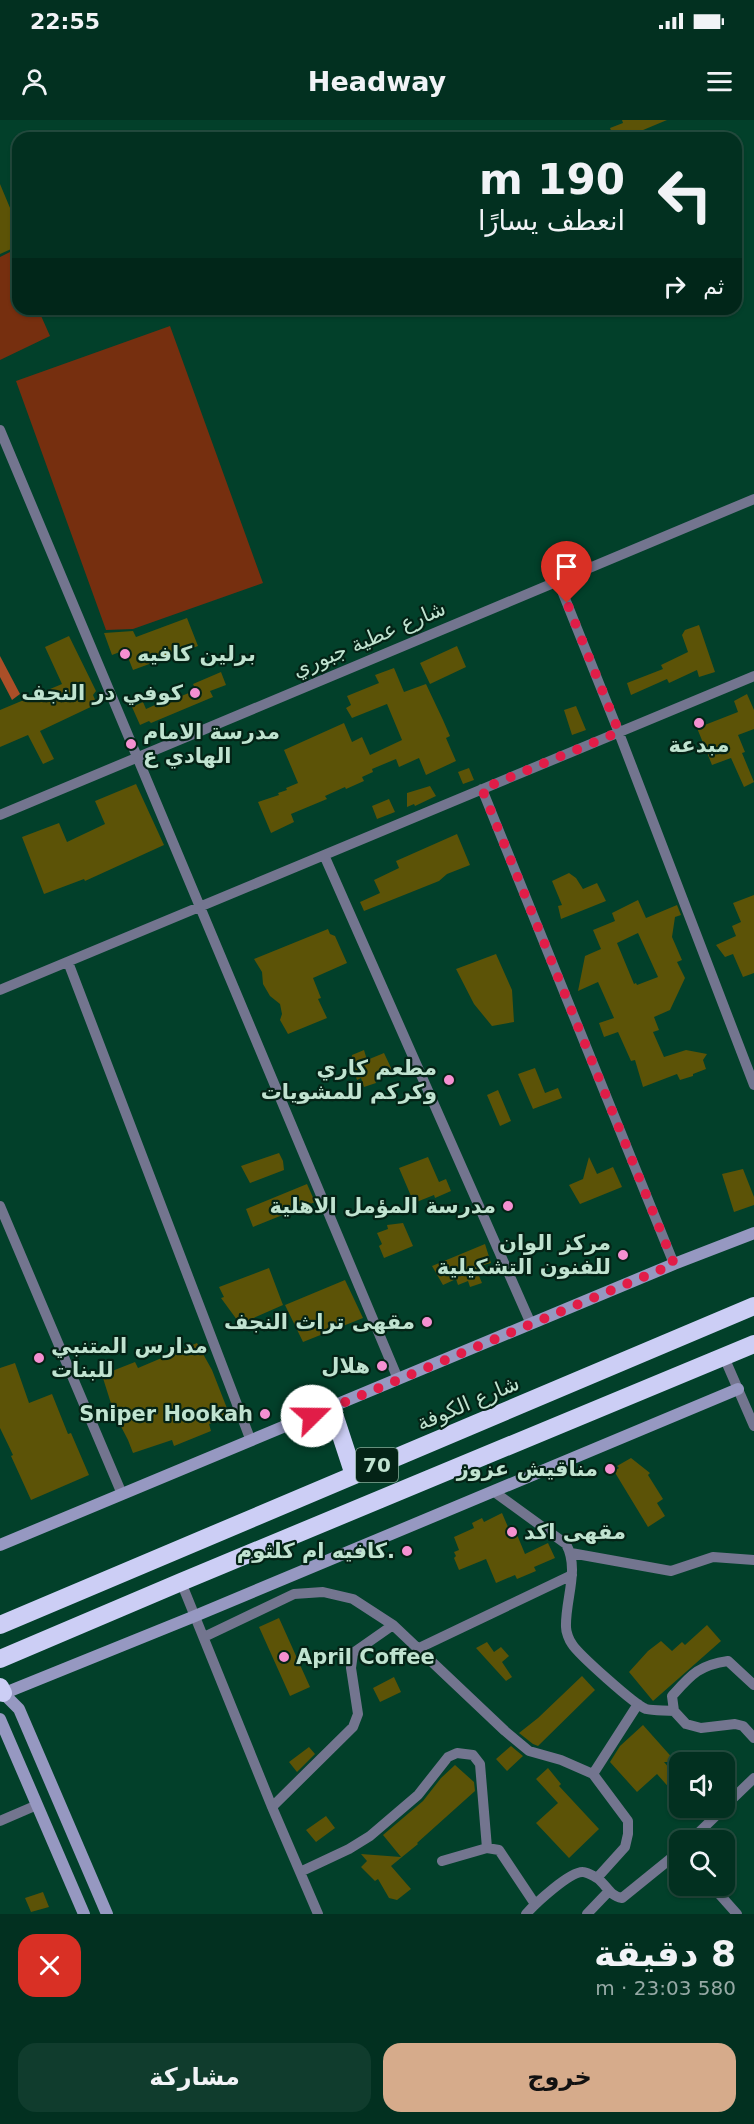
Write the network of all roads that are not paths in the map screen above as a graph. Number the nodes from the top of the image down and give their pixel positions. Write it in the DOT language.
graph roads {
  1 [pos="0,430"];
  2 [pos="754,499"];
  3 [pos="558,581"];
  4 [pos="754,677"];
  5 [pos="619,732"];
  6 [pos="137,758"];
  7 [pos="482,789"];
  8 [pos="0,815"];
  9 [pos="324,855"];
  10 [pos="201,906"];
  11 [pos="68,962"];
  12 [pos="0,990"];
  13 [pos="754,1085"];
  14 [pos="0,1206"];
  15 [pos="754,1233"];
  16 [pos="674,1264"];
  17 [pos="754,1306"];
  18 [pos="531,1324"];
  19 [pos="754,1344"];
  20 [pos="724,1357"];
  21 [pos="398,1379"];
  22 [pos="738,1389"];
  23 [pos="332,1408"];
  24 [pos="754,1425"];
  25 [pos="251,1441"];
  26 [pos="354,1475"];
  27 [pos="493,1491"];
  28 [pos="122,1494"];
  29 [pos="0,1545"];
  30 [pos="571,1553"];
  31 [pos="754,1560"];
  32 [pos="572,1575"];
  33 [pos="181,1582"];
  34 [pos="195,1616"];
  35 [pos="393,1624"];
  36 [pos="0,1625"];
  37 [pos="204,1637"];
  38 [pos="417,1649"];
  39 [pos="0,1659"];
  40 [pos="754,1685"];
  41 [pos="1,1692"];
  42 [pos="638,1704"];
  43 [pos="674,1711"];
  44 [pos="0,1718"];
  45 [pos="754,1738"];
  46 [pos="593,1774"];
  47 [pos="754,1778"];
  48 [pos="735,1796"];
  49 [pos="37,1805"];
  50 [pos="272,1807"];
  51 [pos="713,1818"];
  52 [pos="0,1821"];
  53 [pos="701,1830"];
  54 [pos="487,1848"];
  55 [pos="669,1860"];
  56 [pos="442,1861"];
  57 [pos="300,1872"];
  58 [pos="597,1878"];
  59 [pos="609,1891"];
  60 [pos="721,1896"];
  61 [pos="535,1904"];
  62 [pos="84,1914"];
  63 [pos="107,1914"];
  64 [pos="318,1914"];
  65 [pos="526,1914"];
  66 [pos="587,1914"];
  67 [pos="737,1914"];
  1 -- 6 [label="street"];
  2 -- 3 [label="street, شارع عطية جبوري"];
  3 -- 5 [label="street"];
  3 -- 6 [label="street, شارع عطية جبوري"];
  4 -- 5 [label="street"];
  5 -- 7 [label="street"];
  5 -- 13 [label="street"];
  6 -- 8 [label="street, شارع عطية جبوري"];
  6 -- 10 [label="street"];
  7 -- 9 [label="street"];
  7 -- 16 [label="street"];
  9 -- 10 [label="street"];
  9 -- 18 [label="street"];
  10 -- 11 [label="street"];
  10 -- 21 [label="street"];
  11 -- 12 [label="street"];
  11 -- 25 [label="street"];
  14 -- 28 [label="street"];
  15 -- 16 [label="street"];
  16 -- 18 [label="street"];
  17 -- 26 [label="highway, شارع الكوفة / 70"];
  18 -- 21 [label="street"];
  19 -- 20 [label="highway, 70"];
  20 -- 22 [label="street"];
  20 -- 33 [label="highway, 70"];
  21 -- 23 [label="street"];
  22 -- 24 [label="street"];
  22 -- 27 [label="street"];
  23 -- 25 [label="street"];
  23 -- 26 [label="highway"];
  25 -- 28 [label="street"];
  26 -- 36 [label="highway, شارع الكوفة / 70"];
  27 -- 30 [label="street"];
  27 -- 34 [label="street"];
  28 -- 29 [label="street"];
  30 -- 31 [label="street"];
  30 -- 32 [label="street"];
  32 -- 38 [label="street"];
  32 -- 42 [label="street"];
  33 -- 34 [label="street"];
  33 -- 39 [label="highway, 70"];
  34 -- 37 [label="street"];
  34 -- 41 [label="street"];
  35 -- 37 [label="street"];
  35 -- 38 [label="street"];
  35 -- 50 [label="street"];
  37 -- 50 [label="street"];
  38 -- 46 [label="street"];
  40 -- 43 [label="street"];
  41 -- 44 [label="street"];
  41 -- 63 [label="street"];
  42 -- 43 [label="street"];
  42 -- 46 [label="street"];
  43 -- 45 [label="street"];
  44 -- 49 [label="street"];
  46 -- 58 [label="street"];
  47 -- 48 [label="street"];
  49 -- 52 [label="street"];
  49 -- 62 [label="street"];
  50 -- 57 [label="street"];
  51 -- 53 [label="street"];
  54 -- 56 [label="street"];
  54 -- 57 [label="street"];
  54 -- 61 [label="street"];
  55 -- 59 [label="street"];
  57 -- 64 [label="street"];
  58 -- 59 [label="street"];
  58 -- 61 [label="street"];
  59 -- 66 [label="street"];
  60 -- 67 [label="street"];
  61 -- 65 [label="street"];
}
